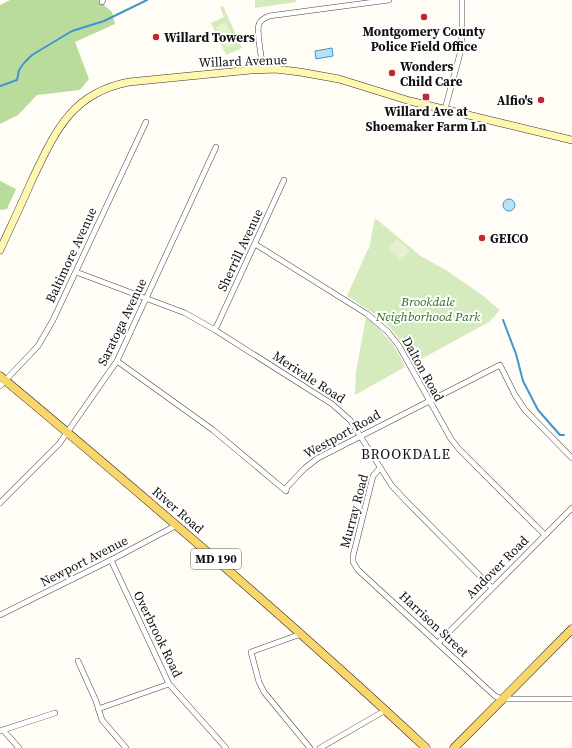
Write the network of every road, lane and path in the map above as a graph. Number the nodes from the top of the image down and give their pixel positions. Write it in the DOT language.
graph roads {
  1 [pos="389,0"];
  2 [pos="462,0"];
  3 [pos="263,70"];
  4 [pos="445,109"];
  5 [pos="146,122"];
  6 [pos="572,140"];
  7 [pos="216,146"];
  8 [pos="284,180"];
  9 [pos="255,244"];
  10 [pos="0,250"];
  11 [pos="76,272"];
  12 [pos="146,298"];
  13 [pos="215,330"];
  14 [pos="117,361"];
  15 [pos="2,381"];
  16 [pos="429,401"];
  17 [pos="67,432"];
  18 [pos="360,436"];
  19 [pos="572,458"];
  20 [pos="380,468"];
  21 [pos="0,504"];
  22 [pos="572,508"];
  23 [pos="178,525"];
  24 [pos="545,535"];
  25 [pos="111,560"];
  26 [pos="353,562"];
  27 [pos="492,588"];
  28 [pos="0,615"];
  29 [pos="572,629"];
  30 [pos="301,634"];
  31 [pos="438,643"];
  32 [pos="78,661"];
  33 [pos="169,684"];
  34 [pos="502,699"];
  35 [pos="572,699"];
  36 [pos="98,709"];
  37 [pos="386,710"];
  38 [pos="55,713"];
  39 [pos="2,731"];
  40 [pos="19,748"];
  41 [pos="126,748"];
  42 [pos="226,748"];
  43 [pos="310,748"];
  44 [pos="320,748"];
  45 [pos="426,748"];
  46 [pos="454,748"];
  1 -- 3 [label="street"];
  2 -- 4 [label="street"];
  3 -- 4 [label="street, Willard Avenue"];
  3 -- 10 [label="street, Willard Avenue"];
  4 -- 6 [label="street, Willard Avenue"];
  5 -- 11 [label="street, Baltimore Avenue"];
  7 -- 12 [label="street, Saratoga Avenue"];
  8 -- 9 [label="street, Sherrill Avenue"];
  9 -- 13 [label="street, Sherrill Avenue"];
  9 -- 16 [label="street, Dalton Road"];
  11 -- 12 [label="street, Merivale Road"];
  11 -- 15 [label="street, Baltimore Avenue"];
  12 -- 13 [label="street, Merivale Road"];
  12 -- 14 [label="street, Saratoga Avenue"];
  13 -- 18 [label="street, Merivale Road"];
  14 -- 17 [label="street, Saratoga Avenue"];
  14 -- 18 [label="street, Westport Road"];
  15 -- 17 [label="main road, River Road / MD 190"];
  16 -- 18 [label="street, Westport Road"];
  16 -- 19 [label="street, Westport Road"];
  16 -- 24 [label="street, Dalton Road"];
  17 -- 21 [label="street, Saratoga Avenue"];
  17 -- 23 [label="main road, River Road / MD 190"];
  18 -- 20 [label="street, Merivale Road"];
  20 -- 26 [label="street, Murray Road"];
  20 -- 27 [label="street, Merivale Road"];
  22 -- 24 [label="street, Andover Road"];
  23 -- 25 [label="street, Newport Avenue"];
  23 -- 30 [label="main road, River Road / MD 190"];
  24 -- 27 [label="street, Andover Road"];
  25 -- 28 [label="street, Newport Avenue"];
  25 -- 33 [label="street, Overbrook Road"];
  26 -- 31 [label="street, Harrison Street"];
  27 -- 31 [label="street, Andover Road"];
  29 -- 34 [label="main road"];
  30 -- 37 [label="main road, River Road / MD 190"];
  30 -- 43 [label="street"];
  31 -- 34 [label="street, Harrison Street"];
  32 -- 36 [label="street"];
  33 -- 36 [label="street"];
  33 -- 42 [label="street, Overbrook Road"];
  34 -- 35 [label="street"];
  34 -- 46 [label="main road"];
  36 -- 41 [label="street"];
  37 -- 44 [label="street"];
  37 -- 45 [label="main road, River Road / MD 190"];
  38 -- 39 [label="street"];
  39 -- 40 [label="street"];
}
